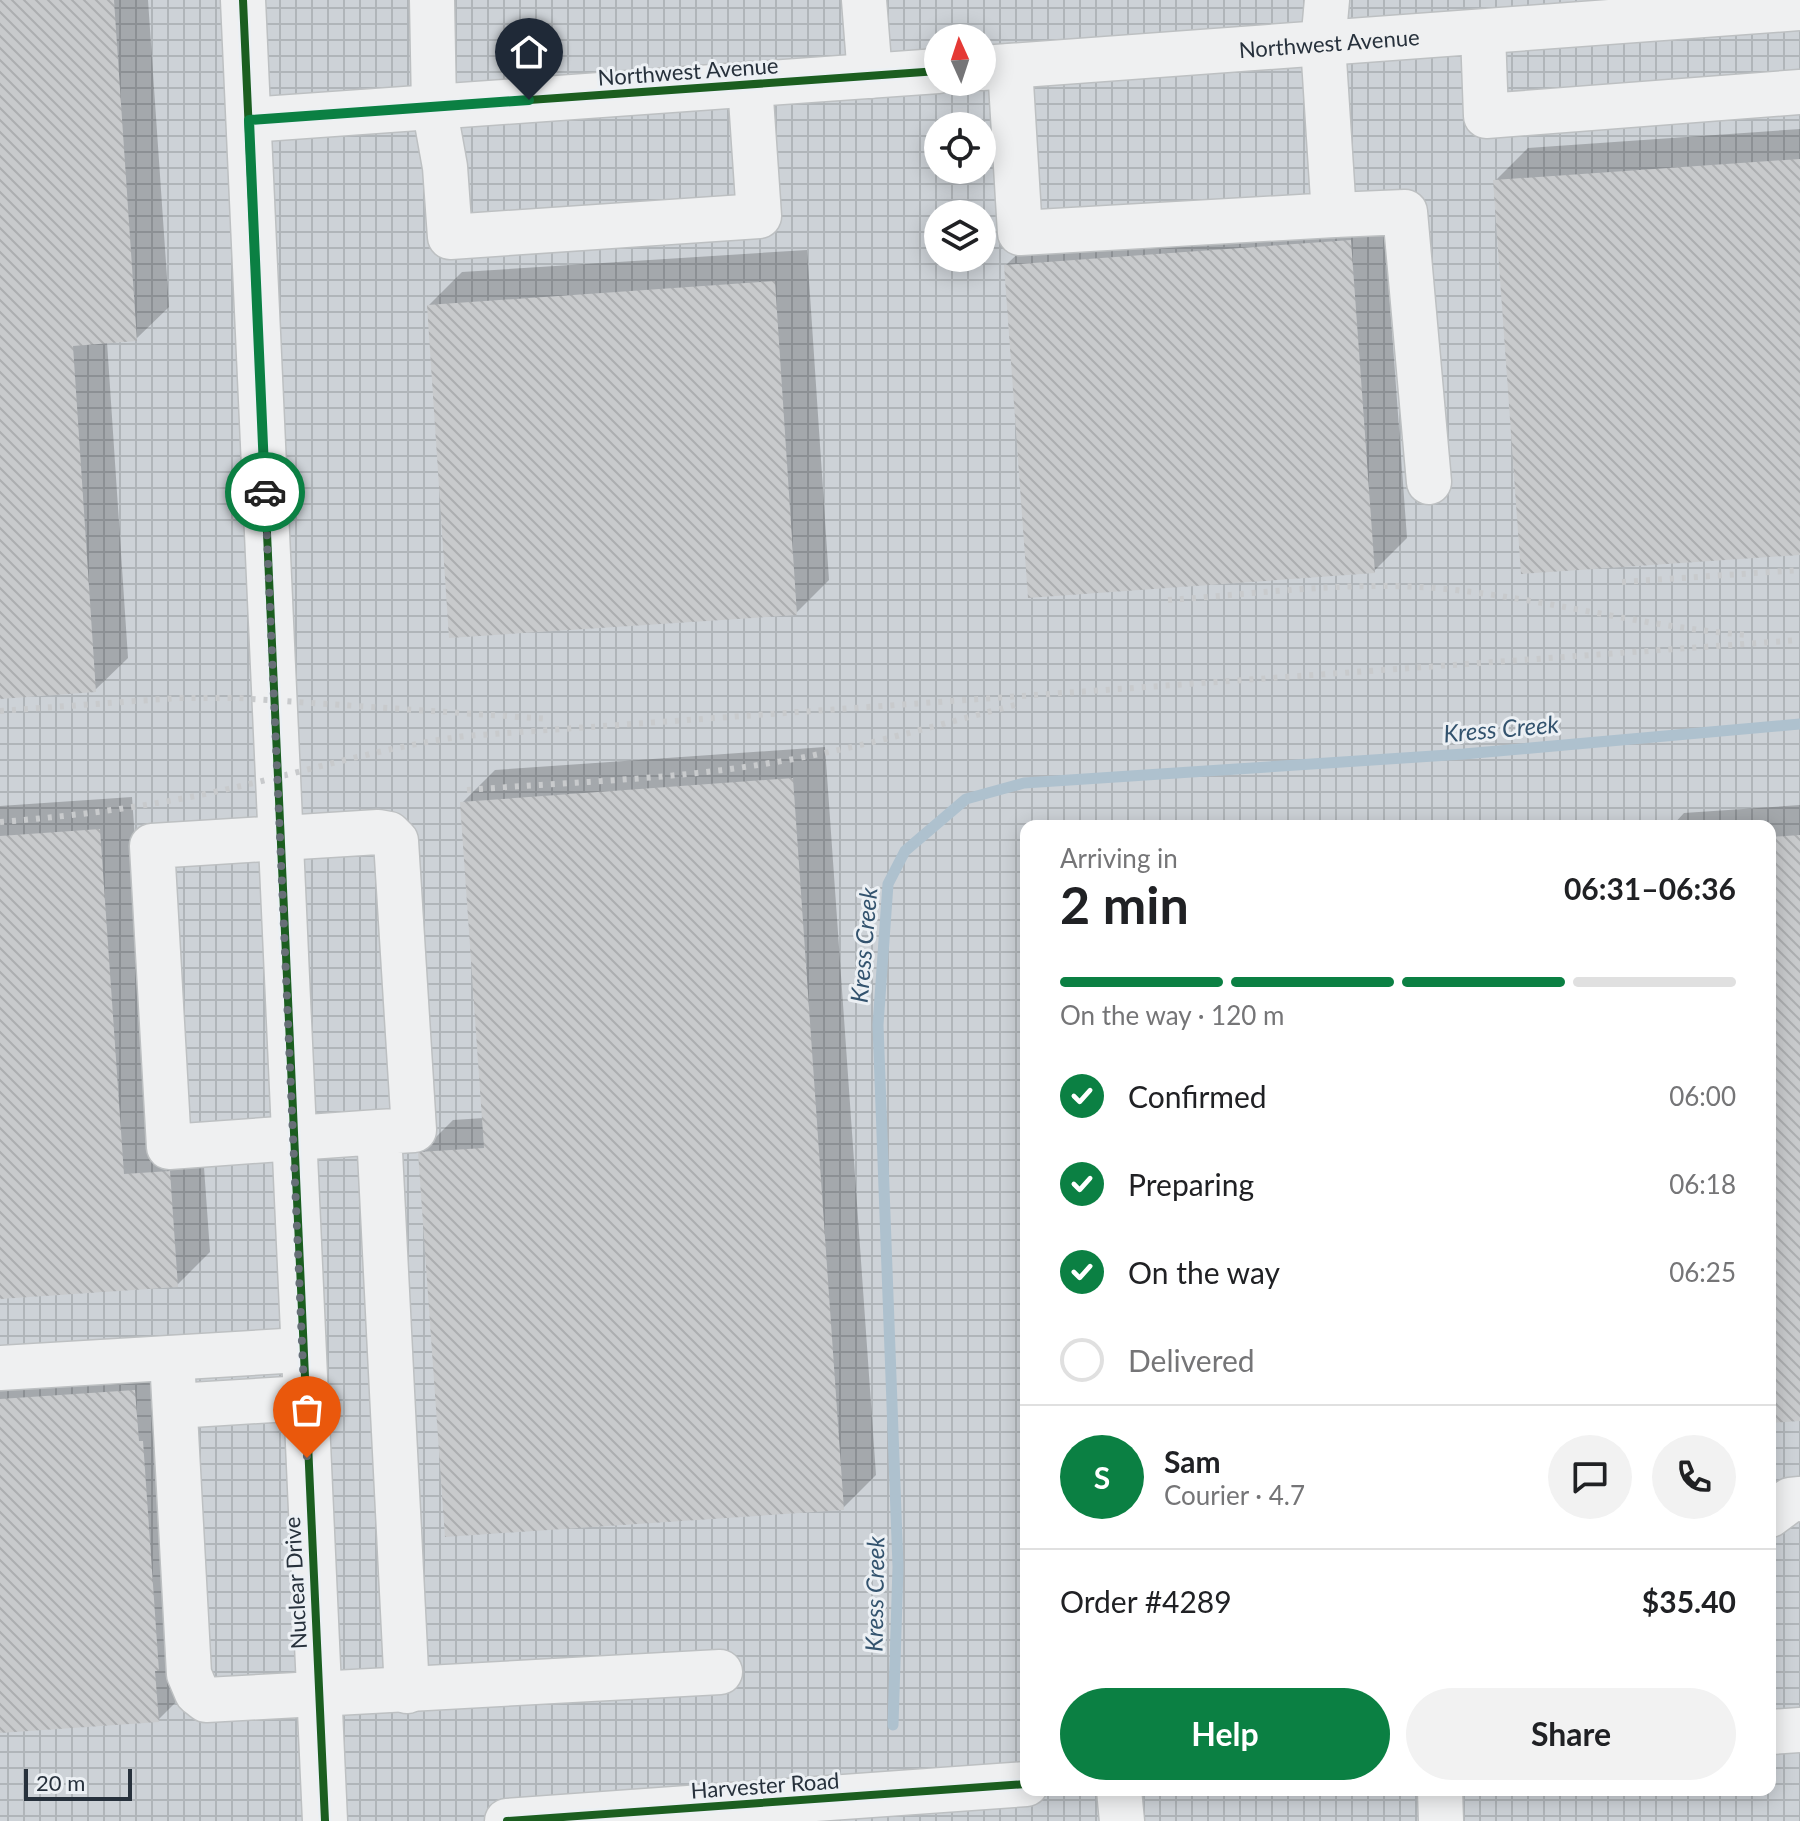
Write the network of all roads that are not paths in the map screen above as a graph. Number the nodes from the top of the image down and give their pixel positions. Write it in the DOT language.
graph roads {
  1 [pos="243,0"];
  2 [pos="432,0"];
  3 [pos="864,0"];
  4 [pos="1327,0"];
  5 [pos="1800,8"];
  6 [pos="1483,33"];
  7 [pos="1323,44"];
  8 [pos="996,67"];
  9 [pos="924,72"];
  10 [pos="870,76"];
  11 [pos="750,84"];
  12 [pos="1800,92"];
  13 [pos="434,106"];
  14 [pos="249,120"];
  15 [pos="1334,215"];
  16 [pos="1429,482"];
  17 [pos="281,838"];
  18 [pos="379,1132"];
  19 [pos="293,1138"];
  20 [pos="301,1350"];
  21 [pos="172,1358"];
  22 [pos="0,1368"];
  23 [pos="304,1398"];
  24 [pos="175,1406"];
  25 [pos="1800,1499"];
  26 [pos="1776,1510"];
  27 [pos="720,1672"];
  28 [pos="407,1691"];
  29 [pos="319,1696"];
  30 [pos="1800,1730"];
  31 [pos="1776,1732"];
  32 [pos="1020,1785"];
  33 [pos="1120,1796"];
  34 [pos="1440,1796"];
  35 [pos="730,1813"];
  36 [pos="325,1821"];
  37 [pos="507,1821"];
  38 [pos="1122,1821"];
  39 [pos="1441,1821"];
  1 -- 14 [label="street, Nuclear Drive"];
  2 -- 13 [label="street"];
  3 -- 10 [label="street"];
  4 -- 7 [label="street"];
  5 -- 6 [label="street, Northwest Avenue"];
  6 -- 7 [label="street, Northwest Avenue"];
  6 -- 12 [label="street"];
  7 -- 8 [label="street, Northwest Avenue"];
  7 -- 15 [label="street"];
  8 -- 15 [label="street"];
  9 -- 10 [label="street, Northwest Avenue"];
  10 -- 11 [label="street, Northwest Avenue"];
  11 -- 13 [label="street, Northwest Avenue"];
  11 -- 13 [label="street"];
  13 -- 14 [label="street, Northwest Avenue"];
  14 -- 17 [label="street, Nuclear Drive"];
  15 -- 16 [label="street"];
  17 -- 18 [label="street"];
  17 -- 19 [label="street, Nuclear Drive"];
  17 -- 19 [label="street"];
  18 -- 19 [label="street"];
  18 -- 28 [label="street"];
  19 -- 20 [label="street, Nuclear Drive"];
  20 -- 21 [label="street"];
  20 -- 23 [label="street, Nuclear Drive"];
  21 -- 22 [label="street"];
  21 -- 24 [label="street"];
  23 -- 24 [label="street"];
  23 -- 29 [label="street, Nuclear Drive"];
  24 -- 29 [label="street"];
  25 -- 26 [label="street"];
  27 -- 28 [label="street"];
  28 -- 29 [label="street"];
  29 -- 36 [label="street, Nuclear Drive"];
  30 -- 31 [label="street"];
  32 -- 35 [label="street, Harvester Road"];
  33 -- 38 [label="street"];
  34 -- 39 [label="street"];
  35 -- 37 [label="street, Harvester Road"];
}
